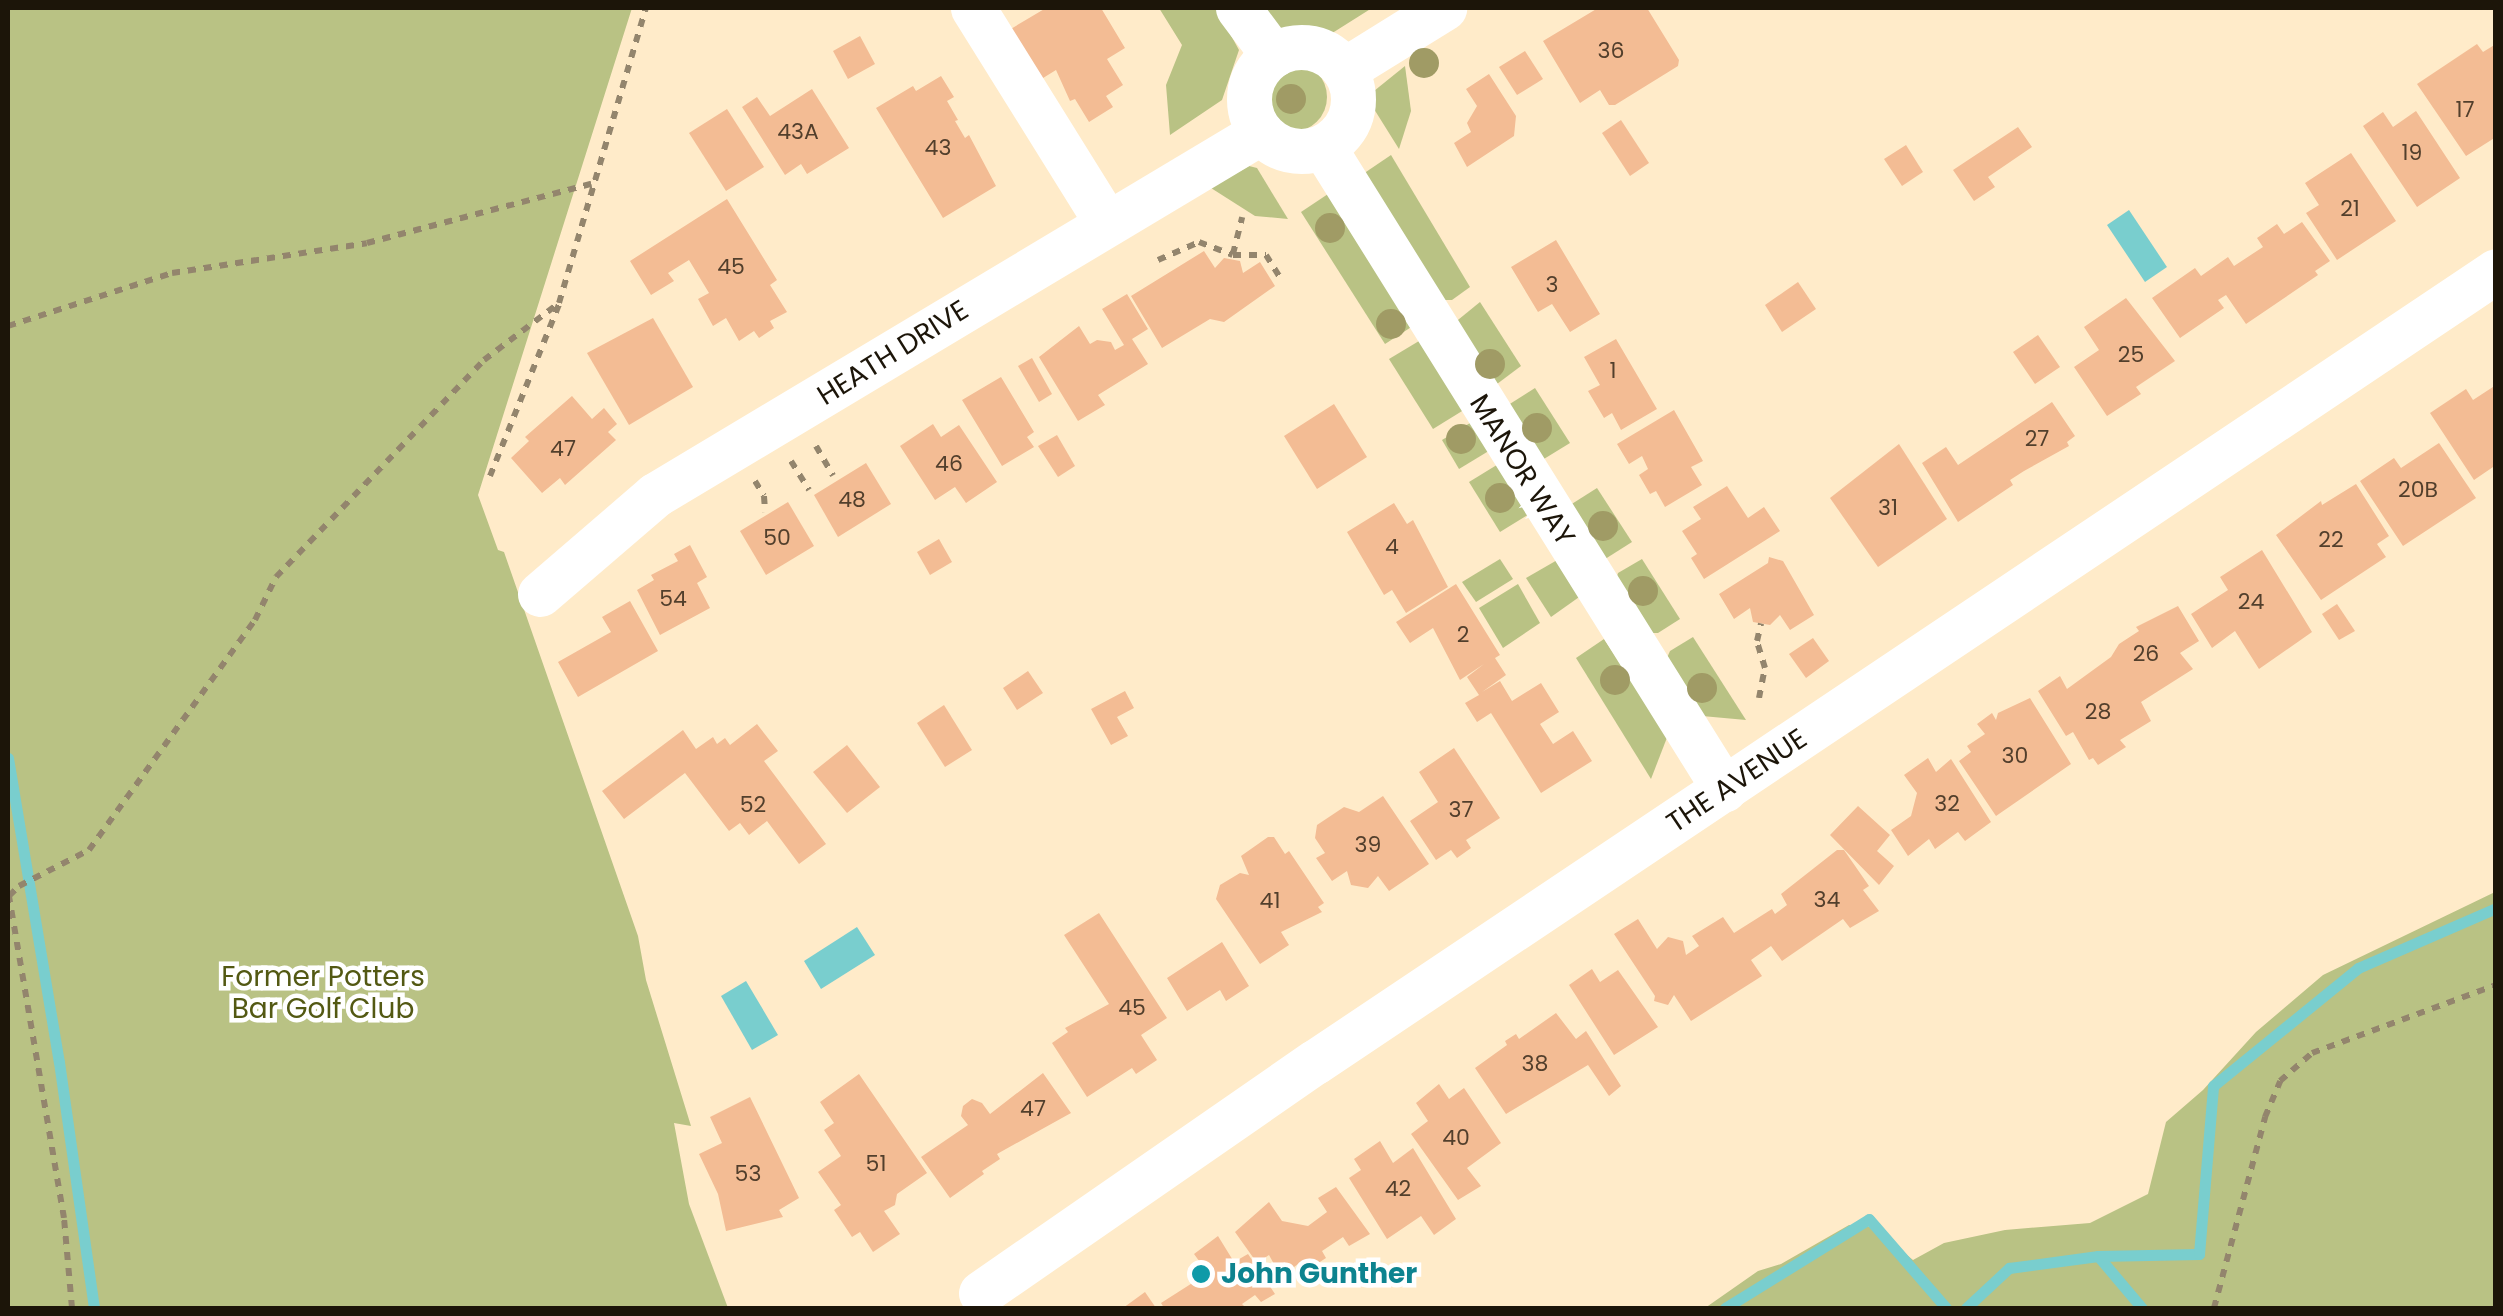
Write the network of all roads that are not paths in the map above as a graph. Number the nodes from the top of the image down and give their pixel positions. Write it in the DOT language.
graph roads {
  1 [pos="973,8"];
  2 [pos="1238,8"];
  3 [pos="1444,8"];
  4 [pos="1274,55"];
  5 [pos="1344,70"];
  6 [pos="1260,132"];
  7 [pos="1324,148"];
  8 [pos="1106,222"];
  9 [pos="2496,271"];
  10 [pos="540,594"];
  11 [pos="1724,790"];
  12 [pos="981,1293"];
  1 -- 8 [label="street"];
  2 -- 4 [label="street"];
  3 -- 5 [label="street"];
  4 -- 5 [label="street"];
  4 -- 6 [label="street"];
  5 -- 7 [label="street"];
  6 -- 7 [label="street"];
  6 -- 8 [label="street, HEATH DRIVE"];
  7 -- 11 [label="street, MANOR WAY"];
  8 -- 10 [label="street, HEATH DRIVE"];
  9 -- 11 [label="street, THE AVENUE"];
  11 -- 12 [label="street, THE AVENUE"];
}
